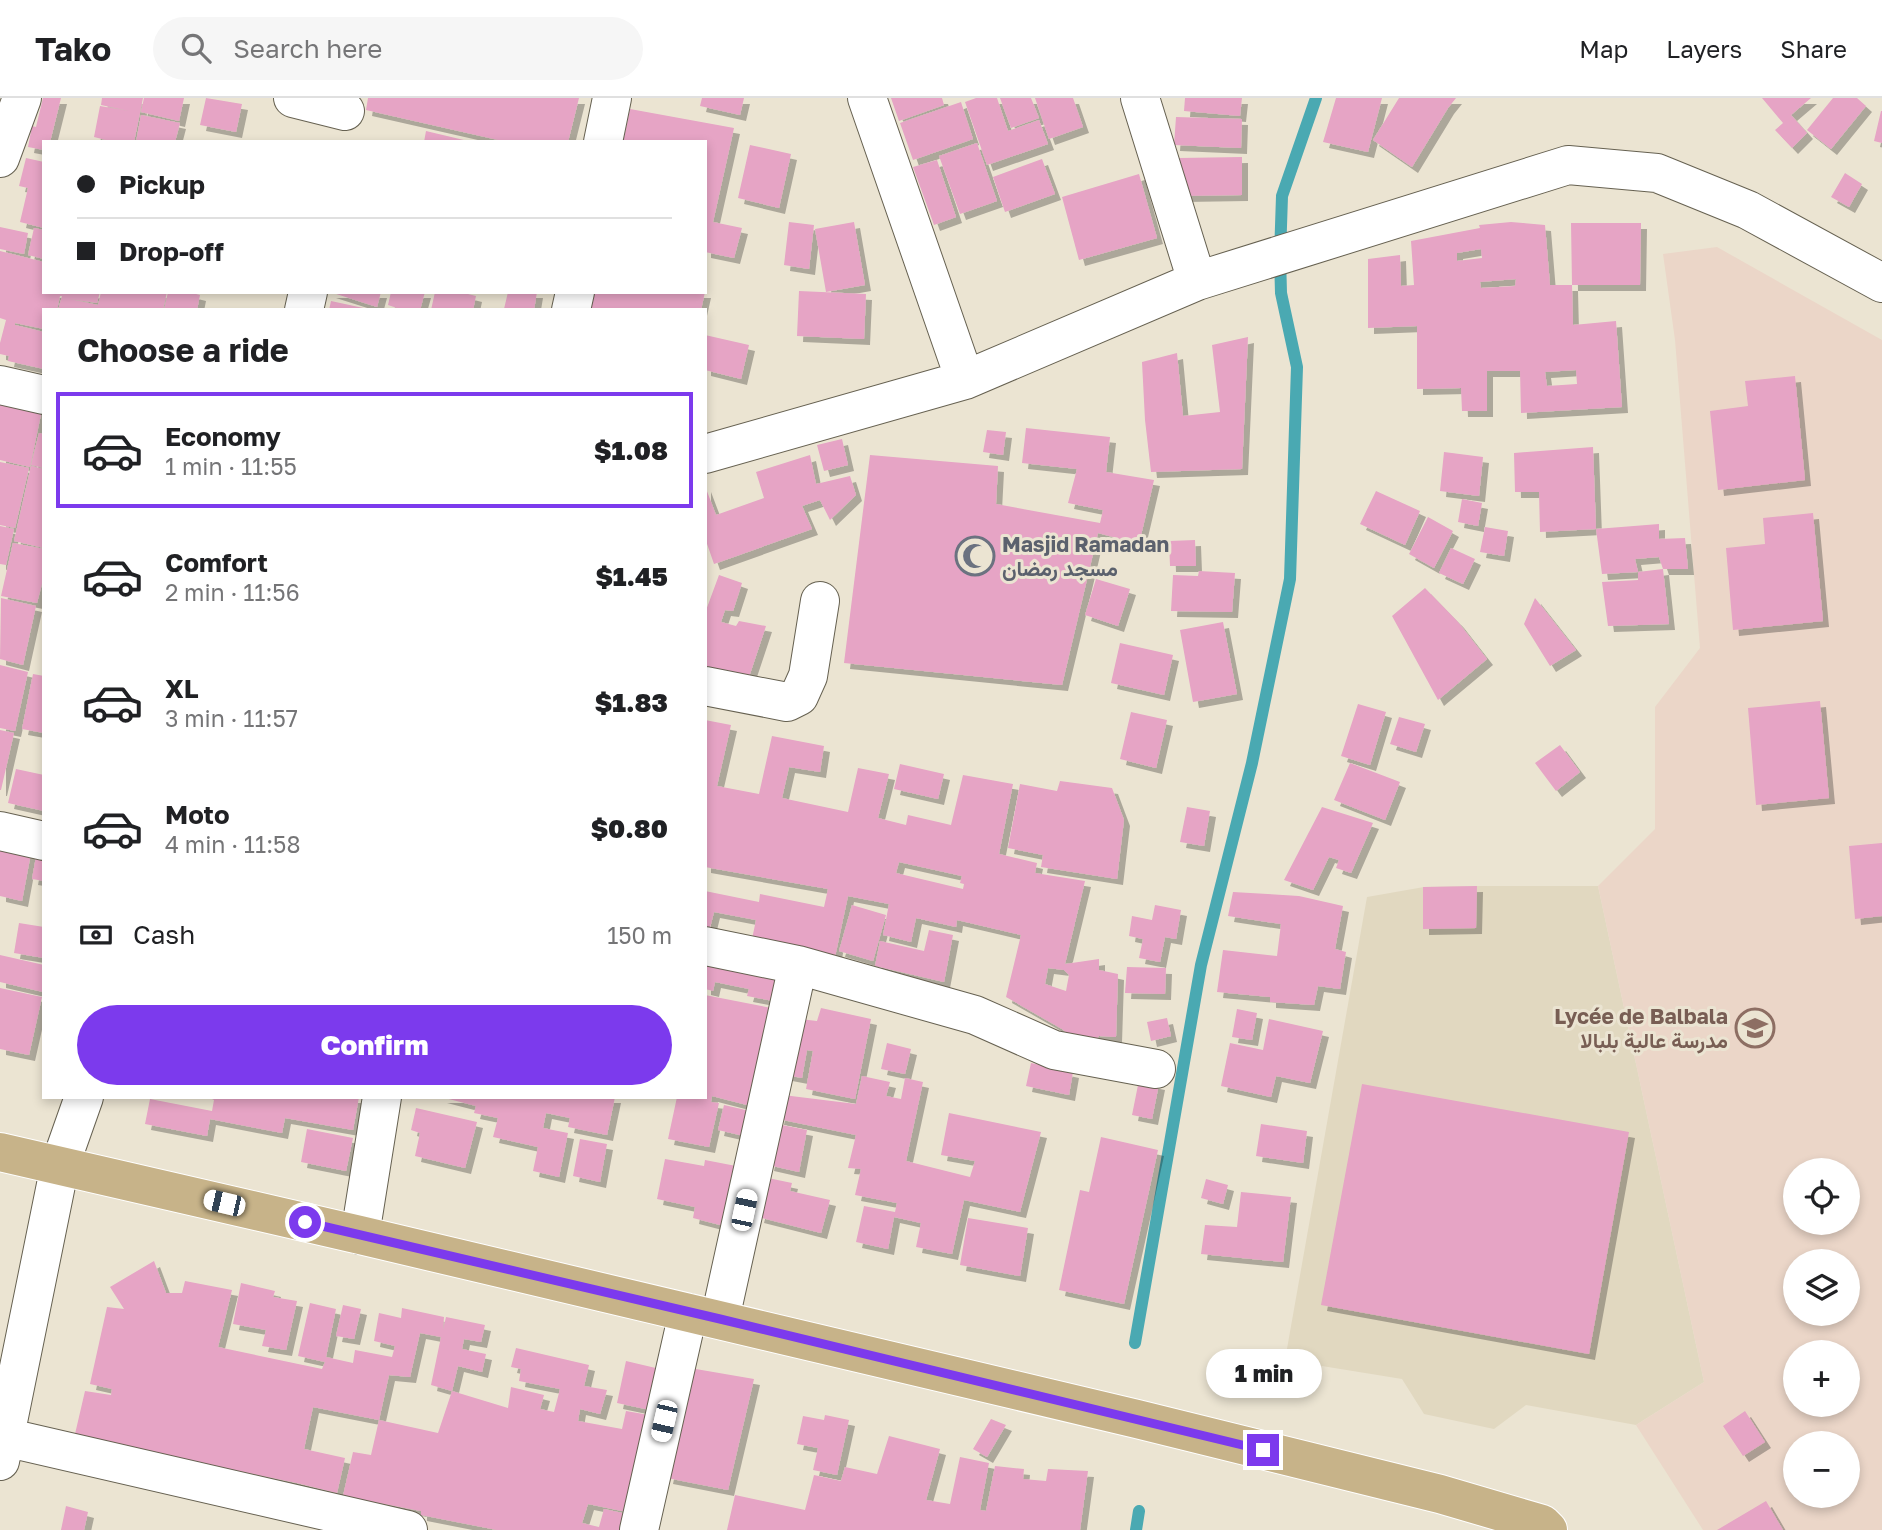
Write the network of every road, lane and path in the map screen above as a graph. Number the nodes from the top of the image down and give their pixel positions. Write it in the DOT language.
graph roads {
  1 [pos="22,98"];
  2 [pos="293,98"];
  3 [pos="612,98"];
  4 [pos="867,98"];
  5 [pos="1140,98"];
  6 [pos="344,117"];
  7 [pos="603,140"];
  8 [pos="0,158"];
  9 [pos="1196,281"];
  10 [pos="1882,283"];
  11 [pos="965,380"];
  12 [pos="0,385"];
  13 [pos="42,395"];
  14 [pos="707,453"];
  15 [pos="820,601"];
  16 [pos="707,687"];
  17 [pos="0,831"];
  18 [pos="42,841"];
  19 [pos="707,946"];
  20 [pos="798,965"];
  21 [pos="1156,1069"];
  22 [pos="83,1099"];
  23 [pos="382,1099"];
  24 [pos="0,1152"];
  25 [pos="60,1165"];
  26 [pos="360,1235"];
  27 [pos="704,1316"];
  28 [pos="1,1445"];
  29 [pos="408,1530"];
  30 [pos="639,1530"];
  31 [pos="1548,1530"];
  1 -- 8 [label="street"];
  2 -- 6 [label="street"];
  3 -- 7 [label="street"];
  4 -- 11 [label="street"];
  5 -- 9 [label="street"];
  9 -- 10 [label="street"];
  9 -- 11 [label="street"];
  11 -- 14 [label="street"];
  12 -- 13 [label="street"];
  15 -- 16 [label="street"];
  17 -- 18 [label="street"];
  19 -- 20 [label="street"];
  20 -- 21 [label="street"];
  20 -- 27 [label="street"];
  22 -- 25 [label="street"];
  23 -- 26 [label="street"];
  24 -- 25 [label="main road"];
  25 -- 26 [label="main road"];
  25 -- 28 [label="street"];
  26 -- 27 [label="main road"];
  27 -- 30 [label="street"];
  27 -- 31 [label="main road"];
  28 -- 29 [label="street"];
}
